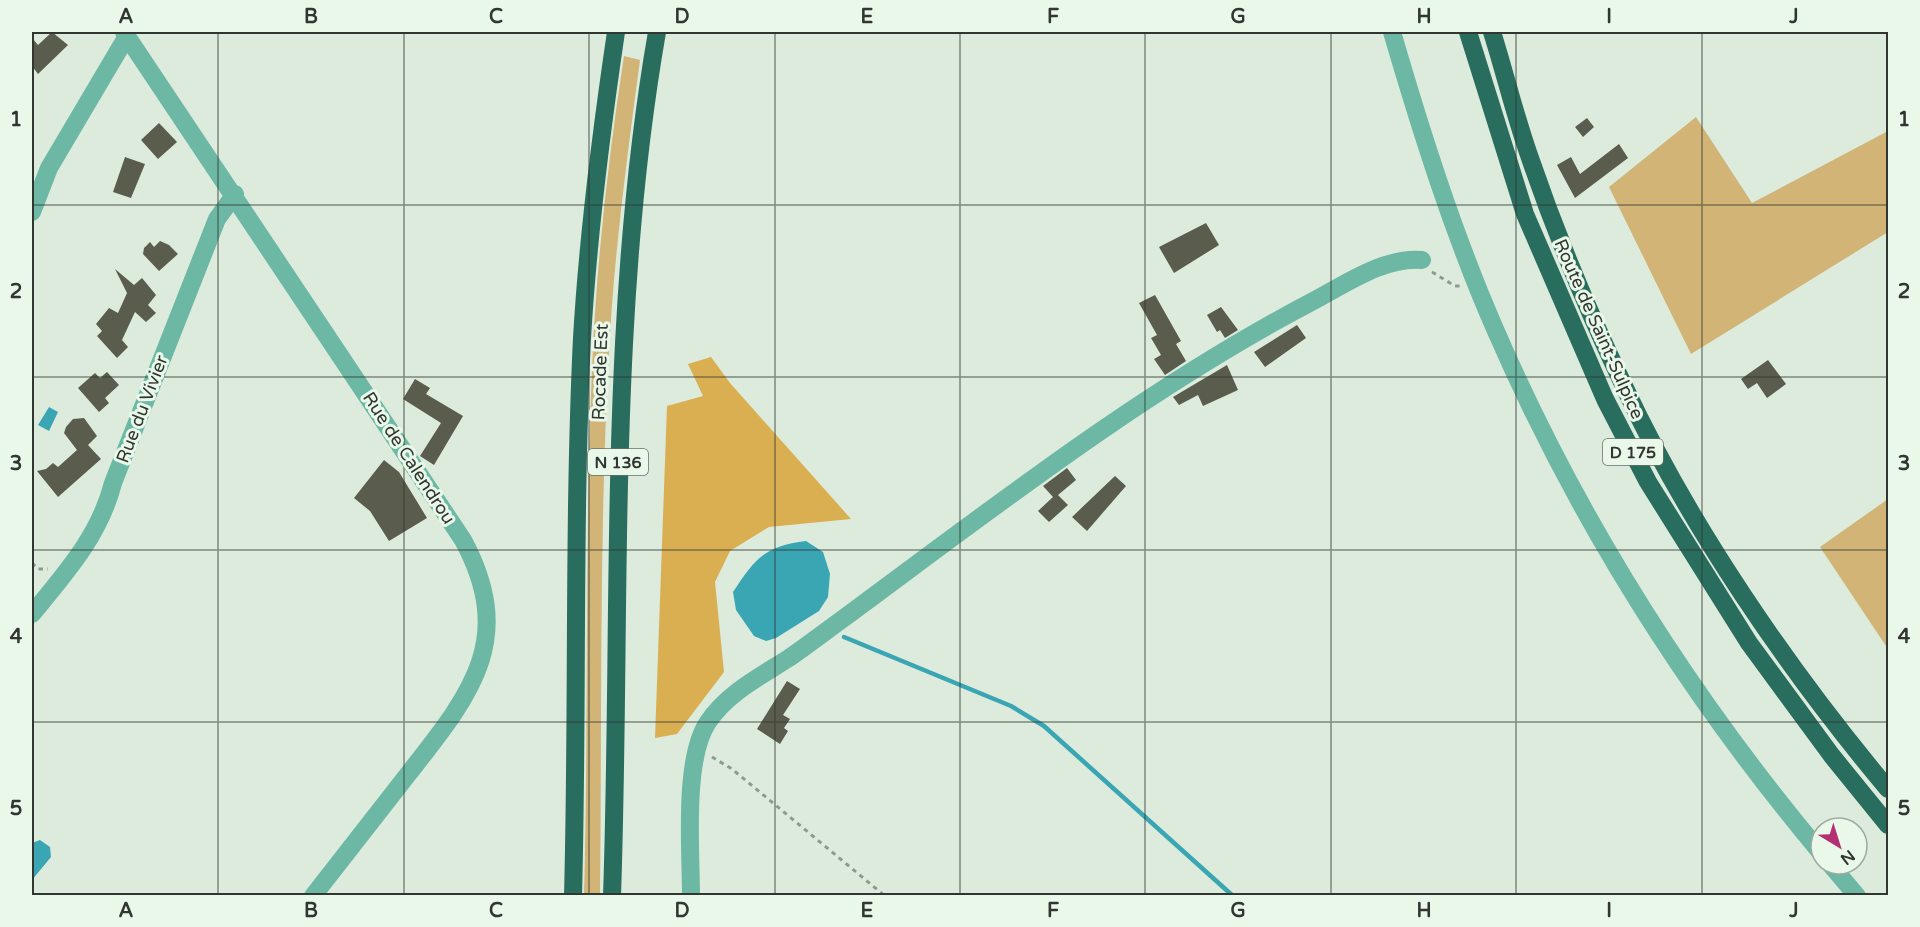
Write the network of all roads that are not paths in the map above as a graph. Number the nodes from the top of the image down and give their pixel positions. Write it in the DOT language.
graph roads {
  1 [pos="616,32"];
  2 [pos="657,32"];
  3 [pos="1392,32"];
  4 [pos="1468,32"];
  5 [pos="1492,32"];
  6 [pos="126,34"];
  7 [pos="235,194"];
  8 [pos="32,212"];
  9 [pos="1422,260"];
  10 [pos="32,614"];
  11 [pos="1888,789"];
  12 [pos="1888,825"];
  13 [pos="1809,839"];
  14 [pos="1840,876"];
  15 [pos="313,896"];
  16 [pos="573,896"];
  17 [pos="612,896"];
  18 [pos="691,896"];
  19 [pos="1857,896"];
  1 -- 16 [label="highway, Rocade Est / N 136"];
  2 -- 17 [label="highway, Rocade Est / N 136"];
  3 -- 13 [label="street"];
  4 -- 12 [label="highway, Route de Saint-Sulpice / D 175"];
  5 -- 11 [label="highway, Route de Saint-Sulpice / D 175"];
  6 -- 7 [label="street, Rue de Calendrou"];
  6 -- 8 [label="street"];
  7 -- 10 [label="street, Rue du Vivier"];
  7 -- 15 [label="street, Rue de Calendrou"];
  9 -- 18 [label="street"];
  14 -- 19 [label="street"];
}
